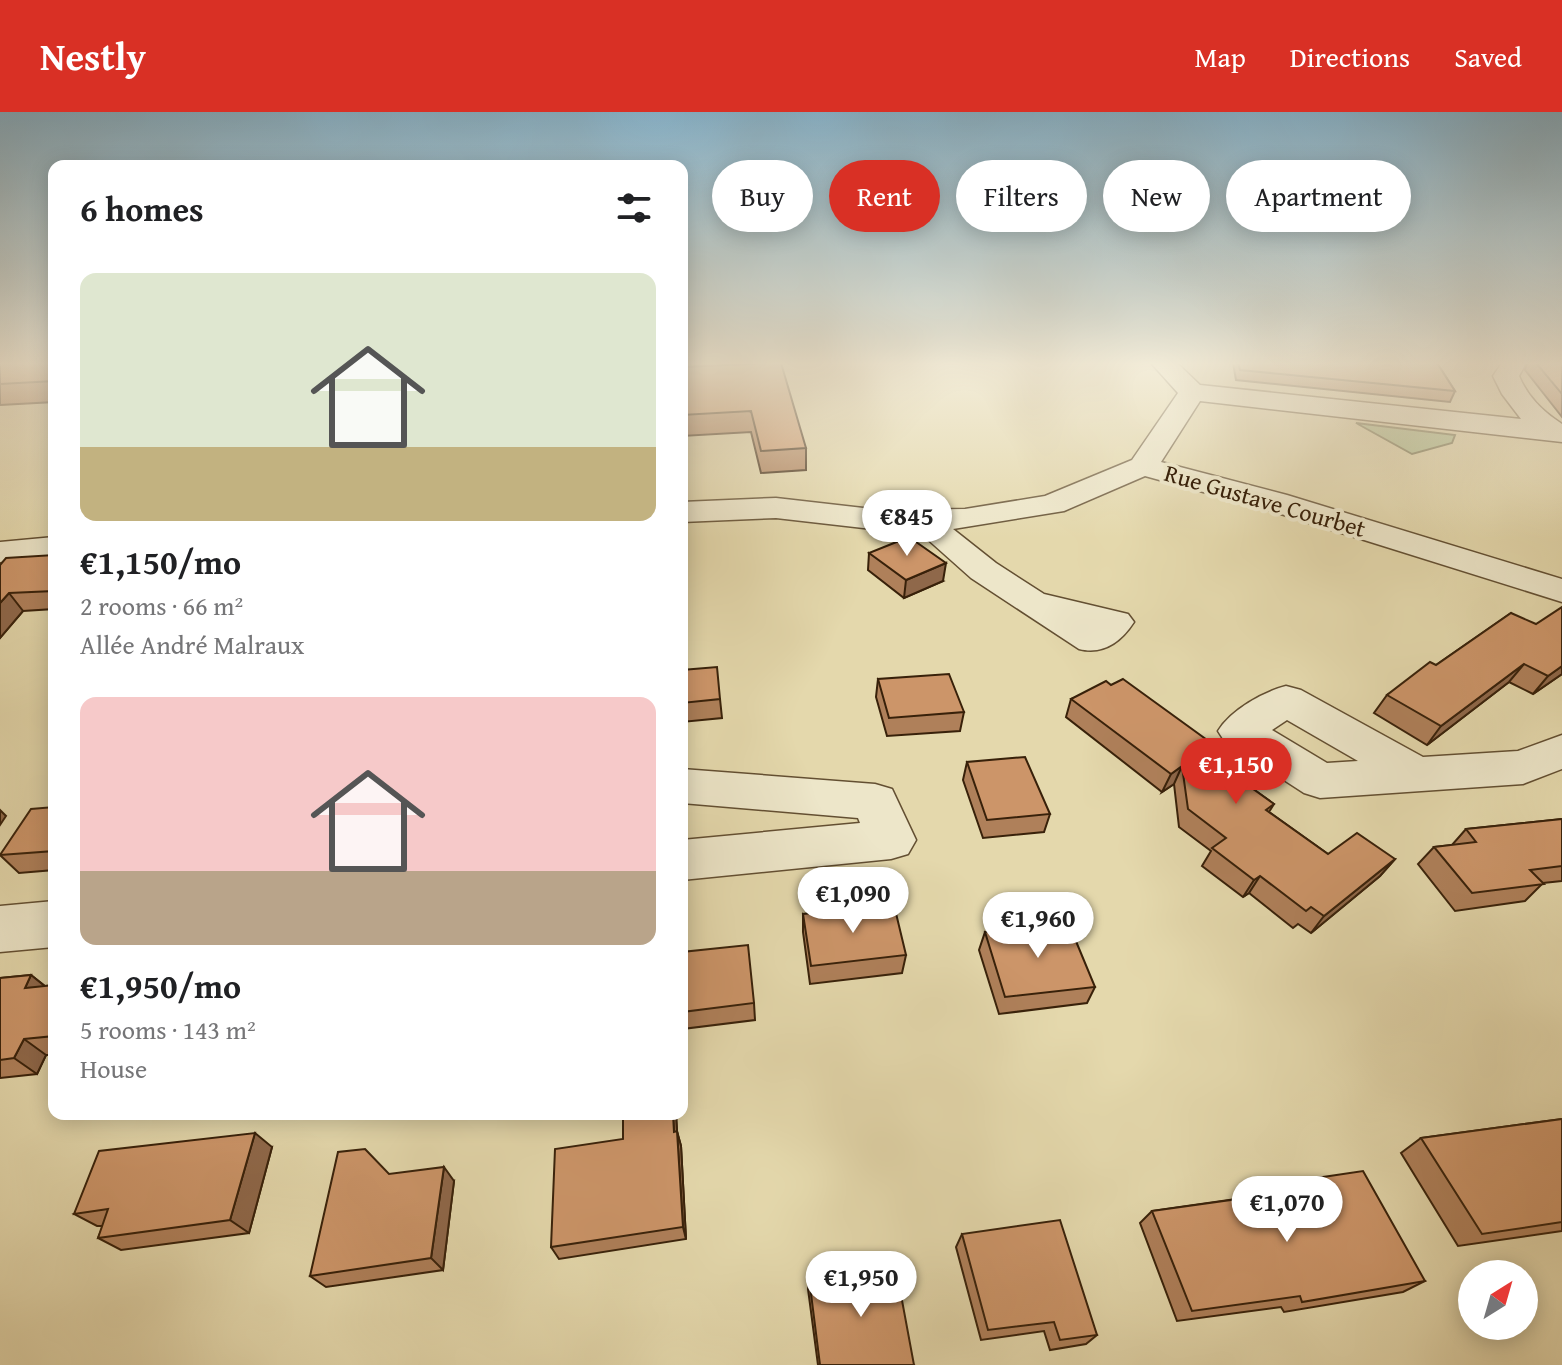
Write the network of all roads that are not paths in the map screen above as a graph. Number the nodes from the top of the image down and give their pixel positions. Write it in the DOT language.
graph roads {
  1 [pos="1175,421"];
  2 [pos="1455,421"];
  3 [pos="1540,421"];
  4 [pos="1558,433"];
  5 [pos="1143,466"];
  6 [pos="688,512"];
  7 [pos="925,520"];
  8 [pos="48,548"];
  9 [pos="0,552"];
  10 [pos="1562,591"];
  11 [pos="1037,603"];
  12 [pos="1562,751"];
  13 [pos="1419,776"];
  14 [pos="688,786"];
  15 [pos="688,859"];
  16 [pos="48,925"];
  17 [pos="0,929"];
  1 -- 5 [label="street"];
  2 -- 4 [label="street"];
  3 -- 4 [label="street"];
  5 -- 7 [label="street, Rue Gustave Courbet"];
  5 -- 10 [label="street, Rue Gustave Courbet"];
  6 -- 7 [label="street, Rue Gustave Courbet"];
  7 -- 11 [label="street"];
  8 -- 9 [label="street"];
  12 -- 13 [label="street"];
  14 -- 15 [label="street"];
  16 -- 17 [label="street"];
}
